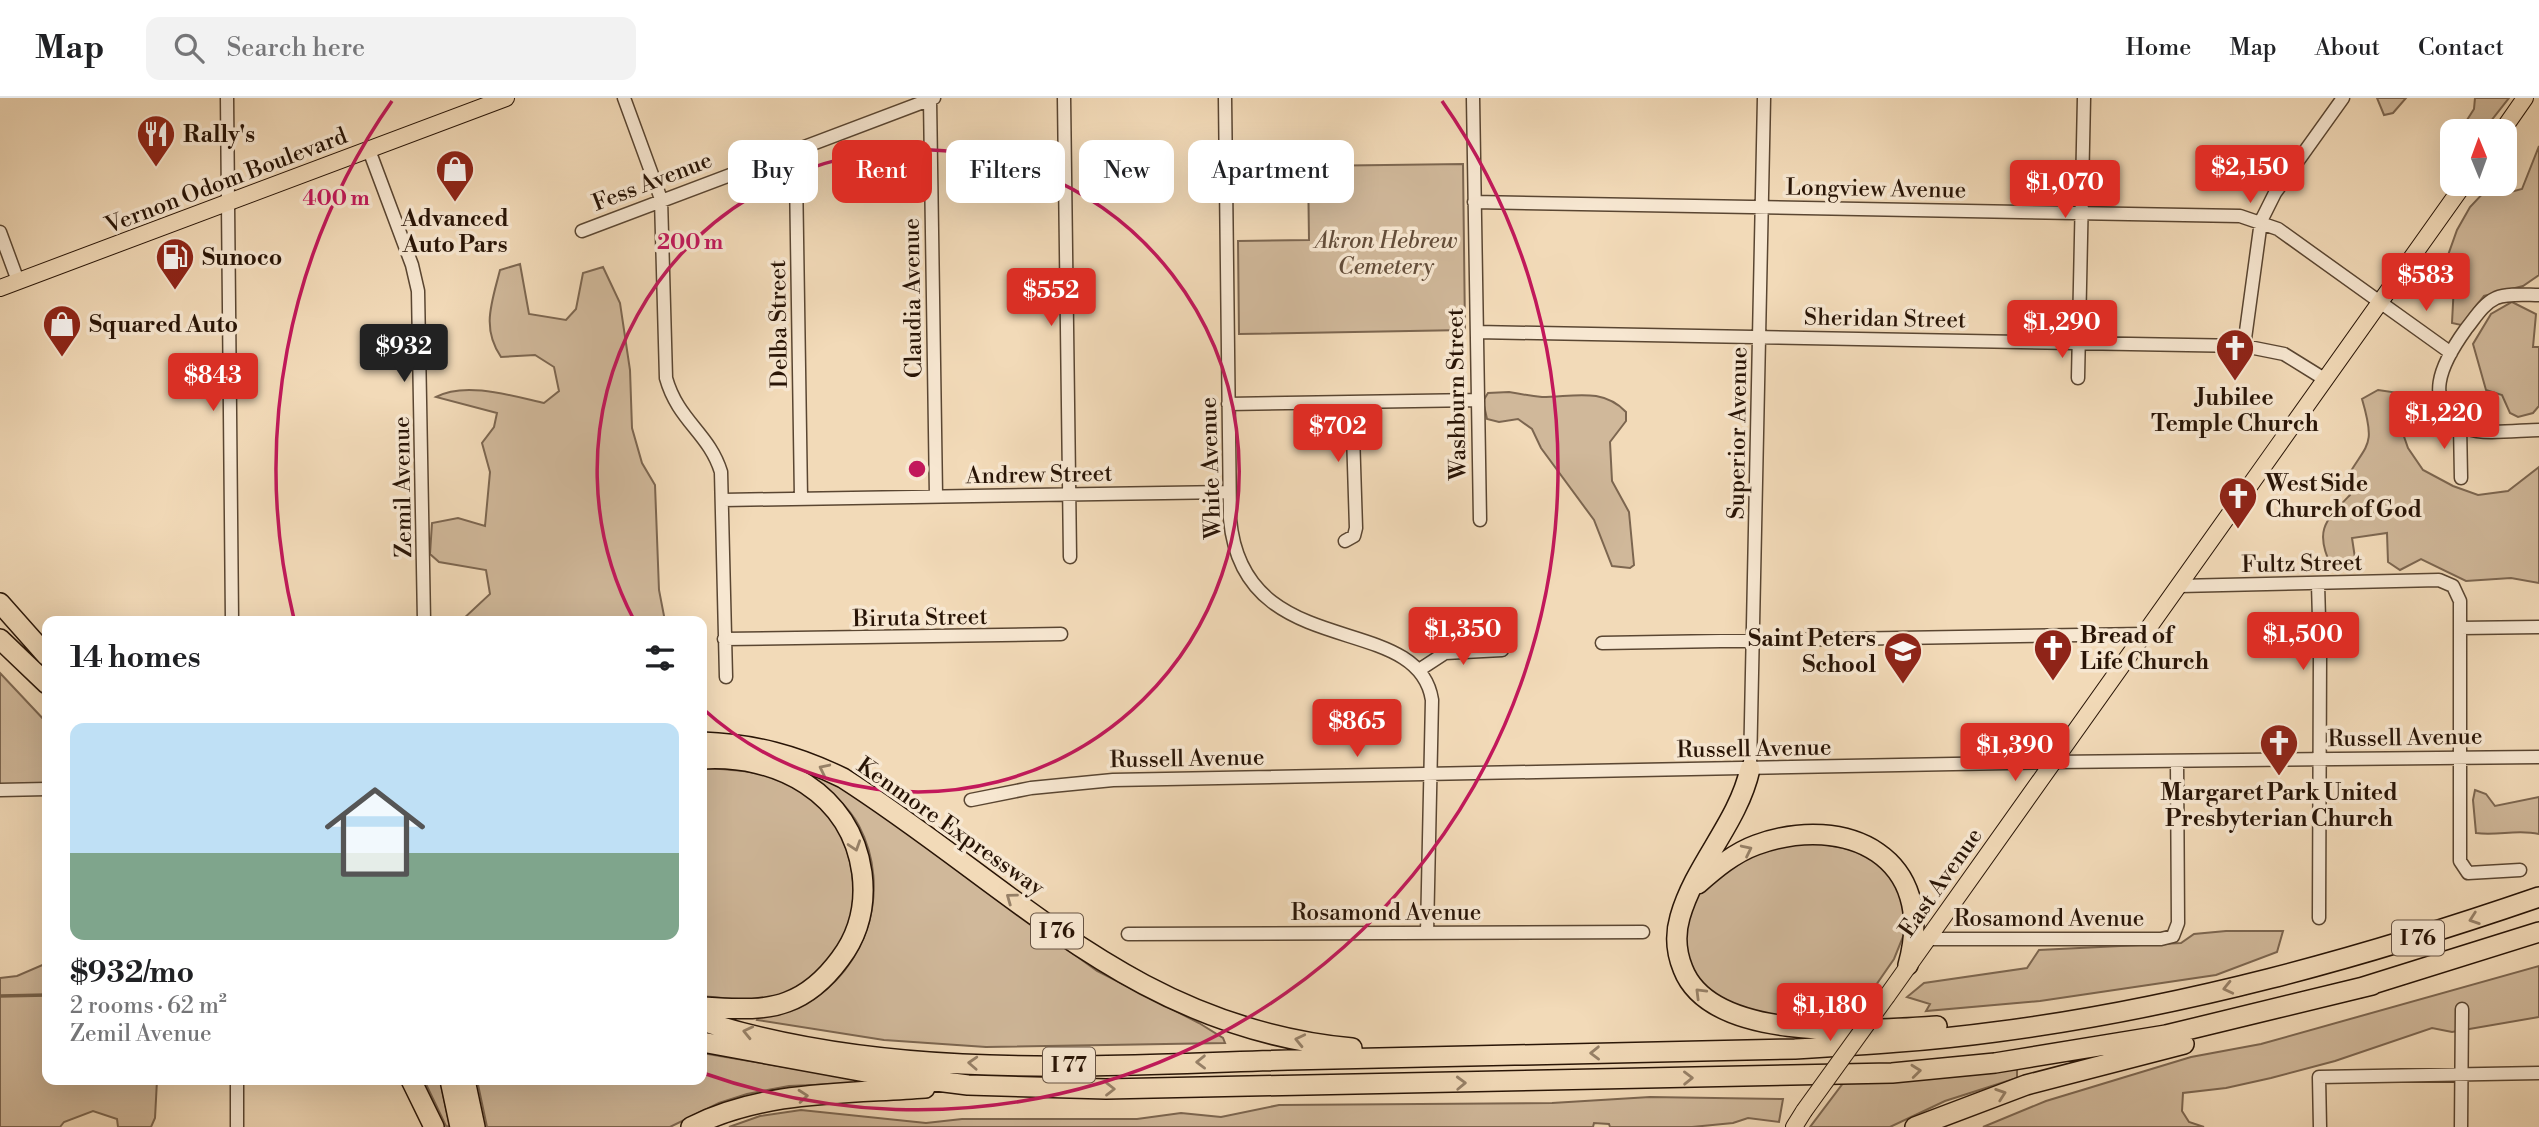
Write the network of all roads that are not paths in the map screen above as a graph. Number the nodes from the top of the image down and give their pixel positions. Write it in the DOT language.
graph roads {
  1 [pos="227,98"];
  2 [pos="506,98"];
  3 [pos="624,98"];
  4 [pos="1063,98"];
  5 [pos="1225,98"];
  6 [pos="1473,98"];
  7 [pos="1764,98"];
  8 [pos="2084,98"];
  9 [pos="2343,98"];
  10 [pos="2525,98"];
  11 [pos="932,99"];
  12 [pos="2510,119"];
  13 [pos="818,141"];
  14 [pos="369,150"];
  15 [pos="728,174"];
  16 [pos="2455,196"];
  17 [pos="660,199"];
  18 [pos="1474,202"];
  19 [pos="796,203"];
  20 [pos="227,204"];
  21 [pos="1762,207"];
  22 [pos="2081,213"];
  23 [pos="2260,221"];
  24 [pos="582,230"];
  25 [pos="0,232"];
  26 [pos="18,281"];
  27 [pos="0,288"];
  28 [pos="2539,295"];
  29 [pos="2381,301"];
  30 [pos="1476,332"];
  31 [pos="1760,337"];
  32 [pos="2079,343"];
  33 [pos="2244,346"];
  34 [pos="2451,353"];
  35 [pos="2078,378"];
  36 [pos="2326,380"];
  37 [pos="1477,400"];
  38 [pos="1352,402"];
  39 [pos="1228,404"];
  40 [pos="2460,424"];
  41 [pos="2539,430"];
  42 [pos="2461,478"];
  43 [pos="1229,492"];
  44 [pos="1069,494"];
  45 [pos="936,496"];
  46 [pos="801,498"];
  47 [pos="723,500"];
  48 [pos="1480,520"];
  49 [pos="1345,541"];
  50 [pos="1070,557"];
  51 [pos="2318,584"];
  52 [pos="2179,586"];
  53 [pos="0,603"];
  54 [pos="232,616"];
  55 [pos="424,616"];
  56 [pos="2539,627"];
  57 [pos="2460,628"];
  58 [pos="1061,634"];
  59 [pos="2145,634"];
  60 [pos="0,639"];
  61 [pos="724,639"];
  62 [pos="1754,641"];
  63 [pos="1602,643"];
  64 [pos="42,650"];
  65 [pos="1502,650"];
  66 [pos="1419,670"];
  67 [pos="726,677"];
  68 [pos="42,679"];
  69 [pos="707,742"];
  70 [pos="2539,757"];
  71 [pos="2460,758"];
  72 [pos="707,759"];
  73 [pos="2318,759"];
  74 [pos="2176,761"];
  75 [pos="2054,762"];
  76 [pos="1750,769"];
  77 [pos="1430,775"];
  78 [pos="42,789"];
  79 [pos="0,790"];
  80 [pos="971,800"];
  81 [pos="2520,870"];
  82 [pos="1692,890"];
  83 [pos="2539,897"];
  84 [pos="2319,918"];
  85 [pos="1643,932"];
  86 [pos="2539,932"];
  87 [pos="1427,933"];
  88 [pos="1128,934"];
  89 [pos="1928,939"];
  90 [pos="1908,965"];
  91 [pos="2372,985"];
  92 [pos="707,1007"];
  93 [pos="2462,1009"];
  94 [pos="2077,1019"];
  95 [pos="707,1022"];
  96 [pos="707,1043"];
  97 [pos="1440,1056"];
  98 [pos="2539,1073"];
  99 [pos="2461,1074"];
  100 [pos="237,1085"];
  101 [pos="413,1085"];
  102 [pos="451,1085"];
  103 [pos="466,1085"];
  104 [pos="968,1085"];
  105 [pos="237,1127"];
  106 [pos="434,1127"];
  107 [pos="460,1127"];
  108 [pos="475,1127"];
  109 [pos="691,1127"];
  110 [pos="1794,1127"];
  111 [pos="1914,1127"];
  112 [pos="2319,1127"];
  113 [pos="2461,1127"];
  1 -- 20 [label="street"];
  2 -- 14 [label="main road, Vernon Odom Boulevard"];
  3 -- 17 [label="street"];
  4 -- 44 [label="street"];
  5 -- 39 [label="street, White Avenue"];
  6 -- 18 [label="street, Washburn Street"];
  7 -- 21 [label="street, Superior Avenue"];
  8 -- 22 [label="street"];
  9 -- 23 [label="street"];
  10 -- 12 [label="main road"];
  11 -- 13 [label="street, Fess Avenue"];
  11 -- 45 [label="street, Claudia Avenue"];
  14 -- 20 [label="main road, Vernon Odom Boulevard"];
  14 -- 55 [label="street, Zemil Avenue"];
  15 -- 17 [label="street, Fess Avenue"];
  16 -- 29 [label="main road, East Avenue"];
  17 -- 24 [label="street, Fess Avenue"];
  17 -- 47 [label="street"];
  18 -- 21 [label="street, Longview Avenue"];
  18 -- 30 [label="street, Washburn Street"];
  19 -- 46 [label="street, Delba Street"];
  20 -- 26 [label="main road, Vernon Odom Boulevard"];
  20 -- 54 [label="street"];
  21 -- 22 [label="street, Longview Avenue"];
  21 -- 31 [label="street, Superior Avenue"];
  22 -- 23 [label="street, Longview Avenue"];
  22 -- 32 [label="street"];
  23 -- 29 [label="street, Longview Avenue"];
  23 -- 33 [label="street"];
  25 -- 26 [label="street"];
  26 -- 27 [label="main road, Vernon Odom Boulevard"];
  28 -- 34 [label="street"];
  29 -- 34 [label="street, Longview Avenue"];
  29 -- 36 [label="main road, East Avenue"];
  30 -- 31 [label="street, Sheridan Street"];
  30 -- 37 [label="street, Washburn Street"];
  31 -- 32 [label="street, Sheridan Street"];
  31 -- 62 [label="street, Superior Avenue"];
  32 -- 33 [label="street, Sheridan Street"];
  32 -- 35 [label="street"];
  33 -- 36 [label="street, Sheridan Street"];
  34 -- 40 [label="street"];
  36 -- 52 [label="main road, East Avenue"];
  37 -- 38 [label="street"];
  37 -- 48 [label="street, Washburn Street"];
  38 -- 39 [label="street"];
  38 -- 49 [label="street"];
  39 -- 43 [label="street, White Avenue"];
  40 -- 41 [label="street"];
  40 -- 42 [label="street"];
  43 -- 44 [label="street, Andrew Street"];
  43 -- 66 [label="street, White Avenue"];
  44 -- 45 [label="street, Andrew Street"];
  44 -- 50 [label="street"];
  45 -- 46 [label="street, Andrew Street"];
  46 -- 47 [label="street, Andrew Street"];
  47 -- 61 [label="street"];
  51 -- 52 [label="street, Fultz Street"];
  51 -- 57 [label="street, Fultz Street"];
  51 -- 73 [label="street"];
  52 -- 59 [label="main road, East Avenue"];
  53 -- 64 [label="highway"];
  56 -- 57 [label="street"];
  57 -- 71 [label="street"];
  58 -- 61 [label="street, Biruta Street"];
  59 -- 62 [label="street"];
  59 -- 75 [label="main road, East Avenue"];
  60 -- 68 [label="highway"];
  61 -- 67 [label="street"];
  62 -- 63 [label="street"];
  62 -- 76 [label="street, Superior Avenue"];
  65 -- 66 [label="street"];
  66 -- 77 [label="street"];
  97 -- 69 [label="highway, Kenmore Expressway / I 76, one-way"];
  70 -- 71 [label="street, Russell Avenue"];
  71 -- 73 [label="street, Russell Avenue"];
  71 -- 81 [label="street"];
  72 -- 92 [label="highway, one-way"];
  73 -- 74 [label="street, Russell Avenue"];
  73 -- 84 [label="street"];
  74 -- 75 [label="street, Russell Avenue"];
  74 -- 89 [label="street, Rosamond Avenue"];
  75 -- 76 [label="street, Russell Avenue"];
  75 -- 89 [label="main road, East Avenue"];
  76 -- 77 [label="street, Russell Avenue"];
  76 -- 82 [label="highway"];
  77 -- 80 [label="street, Russell Avenue"];
  77 -- 87 [label="street"];
  78 -- 79 [label="street"];
  82 -- 90 [label="highway, one-way"];
  94 -- 82 [label="highway, one-way"];
  83 -- 94 [label="highway, I 76, one-way"];
  85 -- 87 [label="street, Rosamond Avenue"];
  86 -- 91 [label="highway, I 76"];
  87 -- 88 [label="street, Rosamond Avenue"];
  89 -- 90 [label="main road, East Avenue"];
  90 -- 110 [label="main road, East Avenue, bridge"];
  104 -- 91 [label="highway, I 76, one-way"];
  111 -- 91 [label="highway, one-way"];
  93 -- 99 [label="street"];
  94 -- 97 [label="highway, I 76, one-way"];
  97 -- 95 [label="highway, I 77, one-way"];
  96 -- 104 [label="highway"];
  98 -- 99 [label="street"];
  99 -- 112 [label="street"];
  99 -- 113 [label="street"];
  100 -- 105 [label="street"];
  101 -- 106 [label="highway"];
  102 -- 107 [label="highway"];
  103 -- 108 [label="highway"];
  109 -- 104 [label="highway, I 76, one-way"];
}
